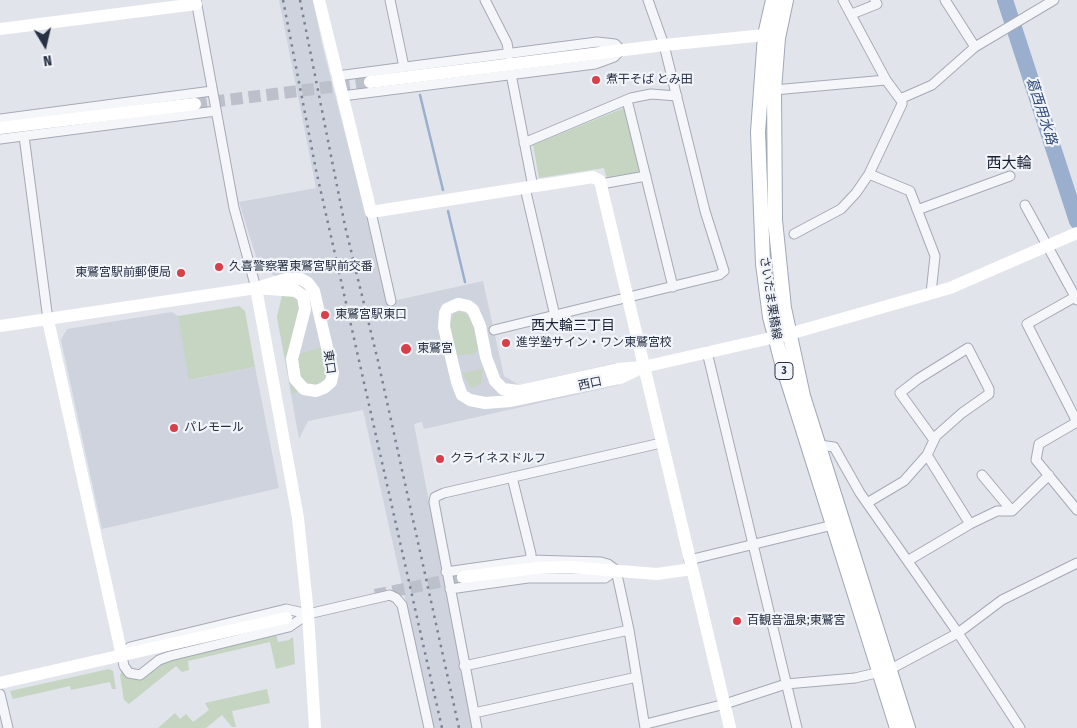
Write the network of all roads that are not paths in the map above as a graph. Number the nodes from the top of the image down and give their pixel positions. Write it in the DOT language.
graph roads {
  1 [pos="319,0"];
  2 [pos="390,0"];
  3 [pos="485,0"];
  4 [pos="648,0"];
  5 [pos="773,0"];
  6 [pos="786,0"];
  7 [pos="843,0"];
  8 [pos="875,0"];
  9 [pos="945,0"];
  10 [pos="1054,0"];
  11 [pos="196,2"];
  12 [pos="852,14"];
  13 [pos="0,29"];
  14 [pos="772,37"];
  15 [pos="664,45"];
  16 [pos="975,47"];
  17 [pos="621,50"];
  18 [pos="509,55"];
  19 [pos="404,67"];
  20 [pos="511,74"];
  21 [pos="337,76"];
  22 [pos="886,80"];
  23 [pos="370,82"];
  24 [pos="774,90"];
  25 [pos="212,91"];
  26 [pos="342,96"];
  27 [pos="677,96"];
  28 [pos="902,98"];
  29 [pos="627,100"];
  30 [pos="195,104"];
  31 [pos="216,111"];
  32 [pos="0,119"];
  33 [pos="0,128"];
  34 [pos="24,136"];
  35 [pos="0,138"];
  36 [pos="524,143"];
  37 [pos="869,174"];
  38 [pos="646,176"];
  39 [pos="1010,176"];
  40 [pos="601,184"];
  41 [pos="529,187"];
  42 [pos="1025,205"];
  43 [pos="917,210"];
  44 [pos="371,212"];
  45 [pos="1075,233"];
  46 [pos="794,234"];
  47 [pos="1047,247"];
  48 [pos="673,287"];
  49 [pos="256,288"];
  50 [pos="931,294"];
  51 [pos="1076,298"];
  52 [pos="627,299"];
  53 [pos="391,301"];
  54 [pos="555,316"];
  55 [pos="48,320"];
  56 [pos="0,326"];
  57 [pos="494,330"];
  58 [pos="782,336"];
  59 [pos="707,352"];
  60 [pos="643,367"];
  61 [pos="1077,422"];
  62 [pos="934,440"];
  63 [pos="661,443"];
  64 [pos="819,445"];
  65 [pos="926,455"];
  66 [pos="982,475"];
  67 [pos="1049,475"];
  68 [pos="512,476"];
  69 [pos="867,503"];
  70 [pos="1012,510"];
  71 [pos="1077,510"];
  72 [pos="970,524"];
  73 [pos="834,525"];
  74 [pos="753,545"];
  75 [pos="530,560"];
  76 [pos="909,560"];
  77 [pos="1077,563"];
  78 [pos="690,564"];
  79 [pos="616,570"];
  80 [pos="446,572"];
  81 [pos="463,577"];
  82 [pos="450,589"];
  83 [pos="308,614"];
  84 [pos="286,618"];
  85 [pos="629,630"];
  86 [pos="958,633"];
  87 [pos="122,656"];
  88 [pos="464,666"];
  89 [pos="885,672"];
  90 [pos="637,677"];
  91 [pos="0,684"];
  92 [pos="786,684"];
  93 [pos="0,694"];
  94 [pos="724,704"];
  95 [pos="474,713"];
  96 [pos="645,726"];
  97 [pos="8,728"];
  98 [pos="315,728"];
  99 [pos="429,728"];
  100 [pos="478,728"];
  101 [pos="730,728"];
  102 [pos="797,728"];
  103 [pos="897,728"];
  104 [pos="908,728"];
  105 [pos="1020,728"];
  1 -- 21 [label="street"];
  2 -- 19 [label="street"];
  3 -- 18 [label="street"];
  4 -- 15 [label="street"];
  5 -- 14 [label="main road, さいたま栗橋線 / 3"];
  6 -- 14 [label="main road, さいたま栗橋線 / 3"];
  7 -- 12 [label="street"];
  8 -- 12 [label="street"];
  9 -- 16 [label="street"];
  10 -- 16 [label="street"];
  11 -- 13 [label="street"];
  11 -- 25 [label="street"];
  12 -- 22 [label="street"];
  14 -- 15 [label="street"];
  14 -- 24 [label="main road, さいたま栗橋線 / 3"];
  14 -- 58 [label="main road, さいたま栗橋線 / 3"];
  15 -- 17 [label="street"];
  15 -- 27 [label="street"];
  16 -- 28 [label="street"];
  17 -- 18 [label="street"];
  17 -- 20 [label="street"];
  17 -- 23 [label="street"];
  18 -- 19 [label="street"];
  19 -- 21 [label="street"];
  20 -- 26 [label="street"];
  20 -- 36 [label="street"];
  21 -- 26 [label="street"];
  22 -- 24 [label="street"];
  22 -- 28 [label="street"];
  24 -- 58 [label="main road, さいたま栗橋線 / 3"];
  25 -- 31 [label="street"];
  25 -- 32 [label="street"];
  26 -- 44 [label="street"];
  27 -- 29 [label="street"];
  27 -- 48 [label="street"];
  28 -- 37 [label="street"];
  29 -- 36 [label="street"];
  29 -- 38 [label="street"];
  30 -- 33 [label="street"];
  31 -- 34 [label="street"];
  31 -- 49 [label="street"];
  34 -- 35 [label="street"];
  34 -- 55 [label="street"];
  36 -- 41 [label="street"];
  37 -- 43 [label="street"];
  37 -- 46 [label="street"];
  38 -- 40 [label="street"];
  38 -- 48 [label="street"];
  39 -- 43 [label="street"];
  40 -- 41 [label="street"];
  40 -- 52 [label="street"];
  41 -- 44 [label="street"];
  41 -- 54 [label="street"];
  42 -- 47 [label="street"];
  43 -- 50 [label="street"];
  44 -- 53 [label="street"];
  45 -- 47 [label="street"];
  47 -- 50 [label="street"];
  47 -- 51 [label="street"];
  48 -- 52 [label="street"];
  49 -- 49 [label="street, 東口"];
  49 -- 55 [label="street"];
  49 -- 83 [label="street"];
  50 -- 58 [label="street"];
  51 -- 61 [label="street"];
  52 -- 54 [label="street"];
  52 -- 60 [label="street"];
  54 -- 57 [label="street"];
  55 -- 56 [label="street"];
  55 -- 87 [label="street"];
  58 -- 59 [label="street"];
  58 -- 64 [label="main road, さいたま栗橋線 / 3"];
  58 -- 73 [label="main road, さいたま栗橋線 / 3"];
  59 -- 60 [label="street"];
  59 -- 74 [label="street"];
  60 -- 60 [label="street, 西口"];
  60 -- 63 [label="street"];
  61 -- 67 [label="street"];
  62 -- 62 [label="street"];
  62 -- 65 [label="street"];
  63 -- 68 [label="street"];
  63 -- 78 [label="street"];
  64 -- 69 [label="street"];
  64 -- 89 [label="main road, さいたま栗橋線 / 3"];
  65 -- 69 [label="street"];
  65 -- 72 [label="street"];
  66 -- 70 [label="street"];
  67 -- 70 [label="street"];
  67 -- 71 [label="street"];
  68 -- 75 [label="street"];
  68 -- 80 [label="street"];
  69 -- 76 [label="street"];
  70 -- 72 [label="street"];
  72 -- 76 [label="street"];
  73 -- 74 [label="street"];
  73 -- 89 [label="main road, さいたま栗橋線 / 3"];
  74 -- 78 [label="street"];
  74 -- 92 [label="street"];
  75 -- 79 [label="street"];
  75 -- 80 [label="street"];
  76 -- 86 [label="street"];
  77 -- 86 [label="street"];
  78 -- 79 [label="street"];
  78 -- 94 [label="street"];
  79 -- 81 [label="street"];
  79 -- 82 [label="street"];
  79 -- 85 [label="street"];
  80 -- 82 [label="street"];
  82 -- 88 [label="street"];
  83 -- 87 [label="street"];
  83 -- 87 [label="street"];
  83 -- 98 [label="street"];
  83 -- 99 [label="street"];
  84 -- 87 [label="street"];
  85 -- 88 [label="street"];
  85 -- 90 [label="street"];
  86 -- 89 [label="street"];
  86 -- 105 [label="street"];
  87 -- 91 [label="street"];
  88 -- 95 [label="street"];
  89 -- 92 [label="street"];
  89 -- 103 [label="main road, さいたま栗橋線 / 3"];
  89 -- 104 [label="main road, さいたま栗橋線 / 3"];
  90 -- 95 [label="street"];
  90 -- 96 [label="street"];
  92 -- 94 [label="street"];
  92 -- 102 [label="street"];
  93 -- 97 [label="street"];
  94 -- 96 [label="street"];
  94 -- 101 [label="street"];
  95 -- 100 [label="street"];
}
